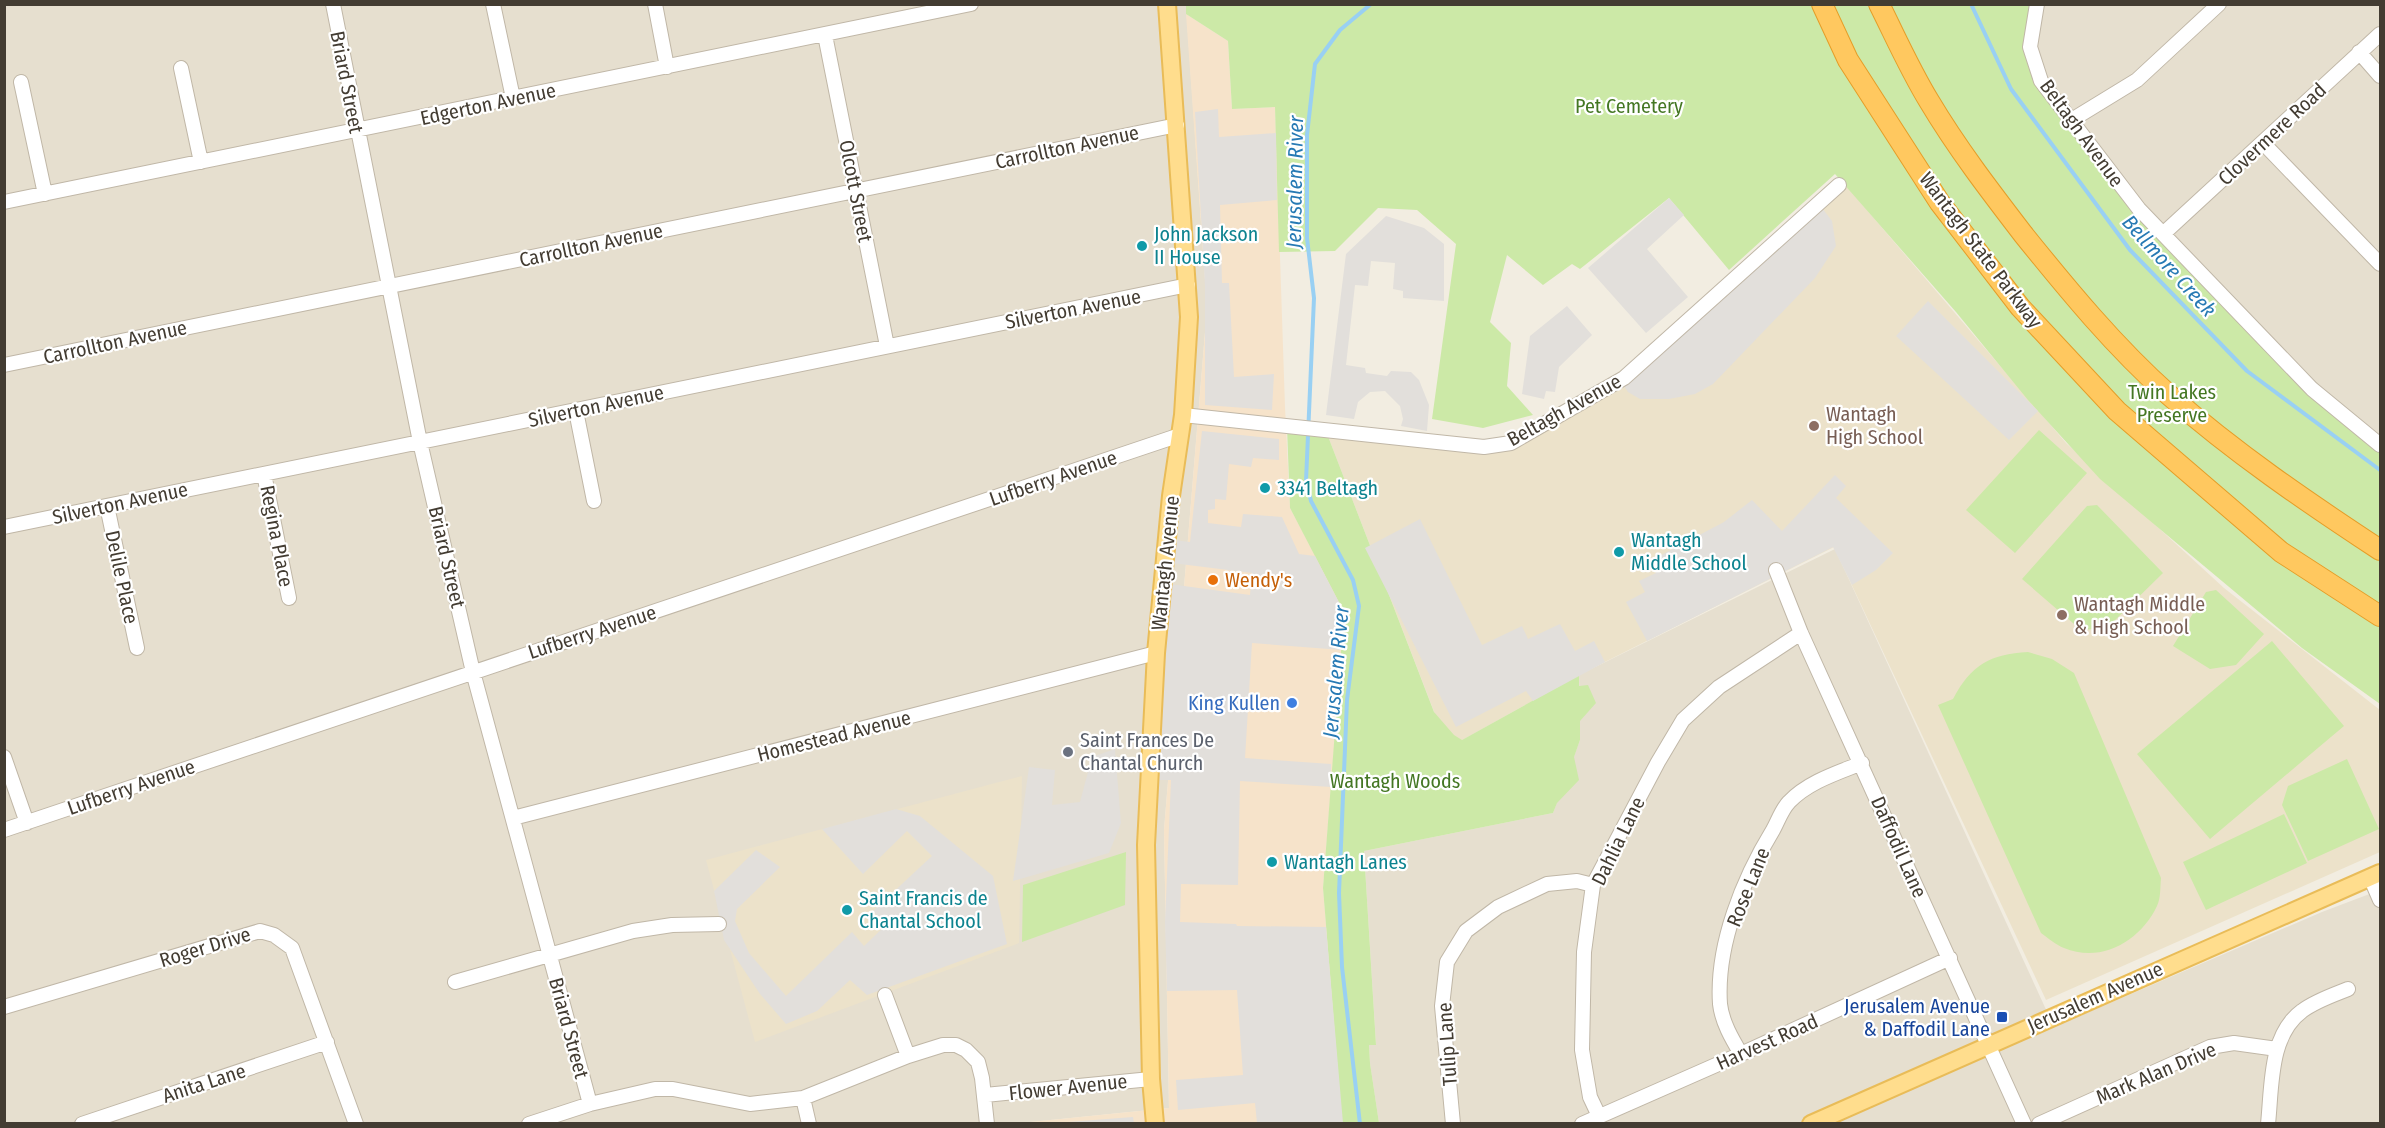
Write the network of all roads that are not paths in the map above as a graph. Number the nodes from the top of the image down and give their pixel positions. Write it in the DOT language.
graph roads {
  1 [pos="333,4"];
  2 [pos="493,4"];
  3 [pos="655,4"];
  4 [pos="971,4"];
  5 [pos="1167,4"];
  6 [pos="1822,4"];
  7 [pos="1879,4"];
  8 [pos="2037,4"];
  9 [pos="2219,4"];
  10 [pos="2380,34"];
  11 [pos="825,35"];
  12 [pos="2359,52"];
  13 [pos="667,67"];
  14 [pos="181,68"];
  15 [pos="2380,76"];
  16 [pos="21,82"];
  17 [pos="513,98"];
  18 [pos="2070,121"];
  19 [pos="1177,125"];
  20 [pos="356,130"];
  21 [pos="2263,143"];
  22 [pos="201,162"];
  23 [pos="1839,185"];
  24 [pos="856,191"];
  25 [pos="45,194"];
  26 [pos="4,202"];
  27 [pos="2163,234"];
  28 [pos="2380,264"];
  29 [pos="1188,285"];
  30 [pos="388,286"];
  31 [pos="887,346"];
  32 [pos="4,365"];
  33 [pos="576,411"];
  34 [pos="1184,415"];
  35 [pos="1180,435"];
  36 [pos="420,442"];
  37 [pos="2380,445"];
  38 [pos="264,474"];
  39 [pos="594,501"];
  40 [pos="107,506"];
  41 [pos="4,527"];
  42 [pos="2380,550"];
  43 [pos="1776,570"];
  44 [pos="289,598"];
  45 [pos="2380,616"];
  46 [pos="1802,633"];
  47 [pos="137,648"];
  48 [pos="1156,653"];
  49 [pos="473,672"];
  50 [pos="4,758"];
  51 [pos="1862,764"];
  52 [pos="513,818"];
  53 [pos="27,823"];
  54 [pos="4,830"];
  55 [pos="2375,875"];
  56 [pos="1593,885"];
  57 [pos="2380,900"];
  58 [pos="719,924"];
  59 [pos="549,954"];
  60 [pos="1950,958"];
  61 [pos="455,982"];
  62 [pos="2348,989"];
  63 [pos="885,994"];
  64 [pos="4,1007"];
  65 [pos="327,1042"];
  66 [pos="1989,1044"];
  67 [pos="2277,1049"];
  68 [pos="1741,1054"];
  69 [pos="908,1056"];
  70 [pos="1151,1079"];
  71 [pos="985,1095"];
  72 [pos="803,1098"];
  73 [pos="590,1104"];
  74 [pos="124,1109"];
  75 [pos="1599,1116"];
  76 [pos="82,1124"];
  77 [pos="129,1124"];
  78 [pos="356,1124"];
  79 [pos="529,1124"];
  80 [pos="809,1124"];
  81 [pos="987,1124"];
  82 [pos="1155,1124"];
  83 [pos="1453,1124"];
  84 [pos="1582,1124"];
  85 [pos="1811,1124"];
  86 [pos="2024,1124"];
  87 [pos="2039,1124"];
  88 [pos="2268,1124"];
  1 -- 20 [label="street, Briard Street"];
  2 -- 17 [label="street"];
  3 -- 13 [label="street"];
  4 -- 11 [label="street, Edgerton Avenue"];
  5 -- 19 [label="main road, Wantagh Avenue"];
  6 -- 45 [label="highway, Wantagh State Parkway"];
  7 -- 42 [label="highway"];
  8 -- 18 [label="street, Beltagh Avenue"];
  9 -- 18 [label="street"];
  10 -- 12 [label="street, Clovermere Road"];
  11 -- 13 [label="street, Edgerton Avenue"];
  11 -- 24 [label="street, Olcott Street"];
  12 -- 15 [label="street"];
  12 -- 21 [label="street, Clovermere Road"];
  13 -- 17 [label="street, Edgerton Avenue"];
  14 -- 22 [label="street"];
  16 -- 25 [label="street"];
  17 -- 20 [label="street, Edgerton Avenue"];
  18 -- 27 [label="street, Beltagh Avenue"];
  19 -- 24 [label="street, Carrollton Avenue"];
  19 -- 29 [label="main road, Wantagh Avenue"];
  20 -- 22 [label="street, Edgerton Avenue"];
  20 -- 30 [label="street, Briard Street"];
  21 -- 27 [label="street, Clovermere Road"];
  21 -- 28 [label="street"];
  22 -- 25 [label="street, Edgerton Avenue"];
  23 -- 34 [label="street, Beltagh Avenue"];
  24 -- 30 [label="street, Carrollton Avenue"];
  24 -- 31 [label="street, Olcott Street"];
  25 -- 26 [label="street, Edgerton Avenue"];
  27 -- 37 [label="street, Beltagh Avenue"];
  29 -- 31 [label="street, Silverton Avenue"];
  29 -- 34 [label="main road, Wantagh Avenue"];
  30 -- 32 [label="street, Carrollton Avenue"];
  30 -- 36 [label="street, Briard Street"];
  31 -- 33 [label="street, Silverton Avenue"];
  33 -- 36 [label="street, Silverton Avenue"];
  33 -- 39 [label="street"];
  34 -- 35 [label="main road, Wantagh Avenue"];
  35 -- 48 [label="main road, Wantagh Avenue"];
  35 -- 49 [label="street, Lufberry Avenue"];
  36 -- 38 [label="street, Silverton Avenue"];
  36 -- 49 [label="street, Briard Street"];
  38 -- 40 [label="street, Silverton Avenue"];
  38 -- 44 [label="street, Regina Place"];
  40 -- 41 [label="street, Silverton Avenue"];
  40 -- 47 [label="street, Delile Place"];
  43 -- 46 [label="street, Daffodil Lane"];
  46 -- 51 [label="street, Daffodil Lane"];
  46 -- 56 [label="street, Dahlia Lane"];
  48 -- 52 [label="street, Homestead Avenue"];
  48 -- 70 [label="main road, Wantagh Avenue"];
  49 -- 52 [label="street, Briard Street"];
  49 -- 53 [label="street, Lufberry Avenue"];
  50 -- 53 [label="street"];
  51 -- 60 [label="street, Daffodil Lane"];
  51 -- 68 [label="street, Rose Lane"];
  52 -- 59 [label="street, Briard Street"];
  53 -- 54 [label="street, Lufberry Avenue"];
  55 -- 57 [label="street"];
  55 -- 66 [label="main road, Jerusalem Avenue"];
  56 -- 75 [label="street, Dahlia Lane"];
  56 -- 83 [label="street, Tulip Lane"];
  58 -- 59 [label="street"];
  59 -- 61 [label="street"];
  59 -- 73 [label="street, Briard Street"];
  60 -- 66 [label="street, Daffodil Lane"];
  60 -- 68 [label="street, Harvest Road"];
  62 -- 67 [label="street"];
  63 -- 69 [label="street"];
  64 -- 65 [label="street, Roger Drive"];
  65 -- 74 [label="street, Anita Lane"];
  65 -- 78 [label="street, Roger Drive"];
  66 -- 85 [label="main road, Jerusalem Avenue"];
  66 -- 86 [label="street, Daffodil Lane"];
  67 -- 87 [label="street, Mark Alan Drive"];
  67 -- 88 [label="street"];
  68 -- 75 [label="street, Harvest Road"];
  69 -- 71 [label="street"];
  69 -- 72 [label="street"];
  70 -- 71 [label="street, Flower Avenue"];
  70 -- 82 [label="main road, Wantagh Avenue"];
  71 -- 81 [label="street"];
  72 -- 73 [label="street"];
  72 -- 80 [label="street"];
  73 -- 79 [label="street"];
  74 -- 76 [label="street, Anita Lane"];
  74 -- 77 [label="street"];
  75 -- 84 [label="street, Harvest Road"];
}
